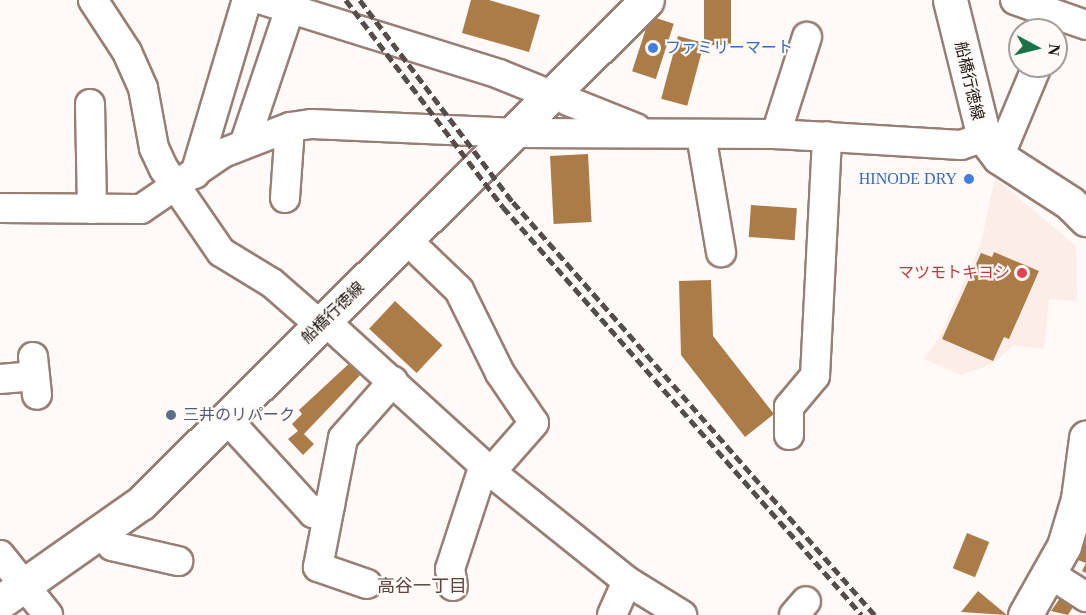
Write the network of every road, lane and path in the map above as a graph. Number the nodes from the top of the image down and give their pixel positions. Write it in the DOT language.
graph roads {
  1 [pos="93,0"];
  2 [pos="247,0"];
  3 [pos="262,0"];
  4 [pos="647,0"];
  5 [pos="950,0"];
  6 [pos="1015,0"];
  7 [pos="289,11"];
  8 [pos="1058,15"];
  9 [pos="1086,25"];
  10 [pos="807,37"];
  11 [pos="1030,78"];
  12 [pos="560,98"];
  13 [pos="90,104"];
  14 [pos="290,127"];
  15 [pos="517,133"];
  16 [pos="776,134"];
  17 [pos="652,135"];
  18 [pos="701,135"];
  19 [pos="827,136"];
  20 [pos="245,142"];
  21 [pos="991,147"];
  22 [pos="186,181"];
  23 [pos="285,198"];
  24 [pos="0,208"];
  25 [pos="92,209"];
  26 [pos="1086,219"];
  27 [pos="407,240"];
  28 [pos="721,252"];
  29 [pos="323,323"];
  30 [pos="35,376"];
  31 [pos="0,379"];
  32 [pos="393,381"];
  33 [pos="226,418"];
  34 [pos="789,435"];
  35 [pos="1086,445"];
  36 [pos="488,468"];
  37 [pos="1082,500"];
  38 [pos="330,505"];
  39 [pos="103,531"];
  40 [pos="0,555"];
  41 [pos="178,561"];
  42 [pos="1050,574"];
  43 [pos="627,581"];
  44 [pos="367,584"];
  45 [pos="453,586"];
  46 [pos="12,594"];
  47 [pos="1086,597"];
  48 [pos="48,615"];
  49 [pos="612,615"];
  50 [pos="682,615"];
  51 [pos="1025,615"];
  1 -- 22 [label="street"];
  2 -- 22 [label="street"];
  3 -- 7 [label="street"];
  4 -- 12 [label="main road, 船橋行徳線"];
  5 -- 21 [label="main road, 船橋行徳線"];
  6 -- 8 [label="street"];
  7 -- 12 [label="street"];
  7 -- 20 [label="street"];
  8 -- 9 [label="street"];
  10 -- 16 [label="street"];
  11 -- 21 [label="street"];
  12 -- 15 [label="main road, 船橋行徳線"];
  12 -- 17 [label="street"];
  13 -- 25 [label="street"];
  14 -- 15 [label="street"];
  14 -- 20 [label="street"];
  14 -- 23 [label="street"];
  15 -- 17 [label="street"];
  15 -- 27 [label="main road, 船橋行徳線"];
  16 -- 18 [label="street"];
  16 -- 19 [label="street"];
  17 -- 18 [label="street"];
  18 -- 28 [label="street"];
  19 -- 21 [label="street"];
  19 -- 34 [label="street"];
  20 -- 22 [label="street"];
  21 -- 26 [label="main road"];
  22 -- 25 [label="street"];
  22 -- 29 [label="street"];
  24 -- 25 [label="street"];
  27 -- 29 [label="main road, 船橋行徳線"];
  27 -- 36 [label="street"];
  29 -- 32 [label="street"];
  29 -- 33 [label="main road, 船橋行徳線"];
  30 -- 31 [label="street"];
  32 -- 36 [label="street"];
  32 -- 38 [label="street"];
  33 -- 38 [label="street"];
  33 -- 39 [label="main road, 船橋行徳線"];
  35 -- 37 [label="main road"];
  36 -- 43 [label="street"];
  36 -- 45 [label="street"];
  37 -- 42 [label="main road"];
  38 -- 44 [label="street"];
  39 -- 41 [label="street"];
  39 -- 46 [label="main road, 船橋行徳線"];
  40 -- 46 [label="street"];
  42 -- 47 [label="street"];
  42 -- 51 [label="main road"];
  43 -- 49 [label="street"];
  43 -- 50 [label="street"];
  46 -- 48 [label="street"];
}
